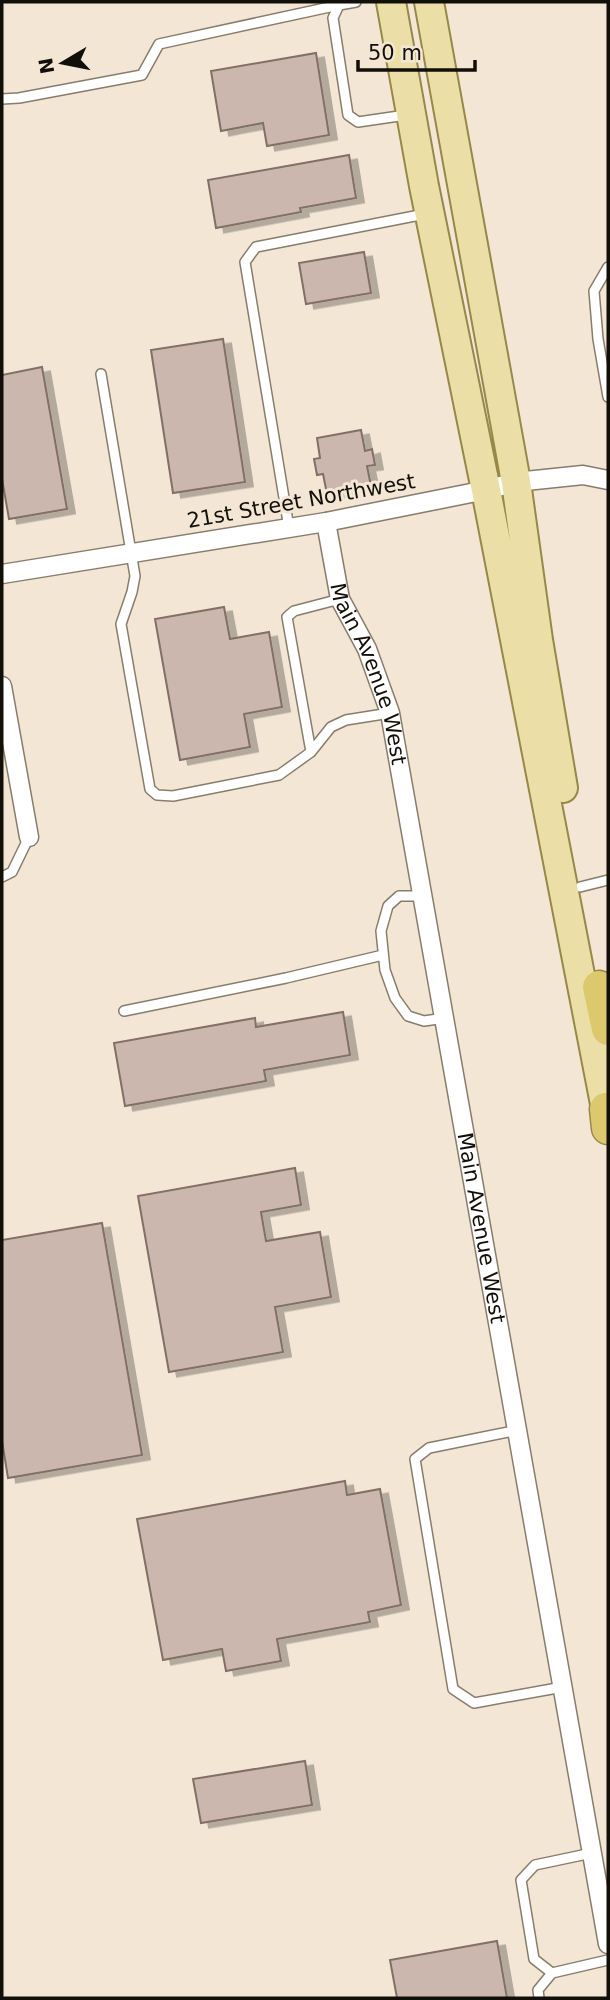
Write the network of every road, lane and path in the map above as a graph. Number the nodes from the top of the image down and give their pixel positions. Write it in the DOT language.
graph roads {
  1 [pos="356,2"];
  2 [pos="391,2"];
  3 [pos="429,2"];
  4 [pos="339,5"];
  5 [pos="2,99"];
  6 [pos="411,114"];
  7 [pos="430,214"];
  8 [pos="608,267"];
  9 [pos="101,374"];
  10 [pos="608,397"];
  11 [pos="608,480"];
  12 [pos="516,482"];
  13 [pos="486,490"];
  14 [pos="326,522"];
  15 [pos="289,528"];
  16 [pos="132,553"];
  17 [pos="2,574"];
  18 [pos="340,599"];
  19 [pos="2,686"];
  20 [pos="390,713"];
  21 [pos="311,752"];
  22 [pos="29,837"];
  23 [pos="2,877"];
  24 [pos="608,880"];
  25 [pos="580,887"];
  26 [pos="424,896"];
  27 [pos="383,955"];
  28 [pos="604,1001"];
  29 [pos="124,1011"];
  30 [pos="445,1018"];
  31 [pos="608,1029"];
  32 [pos="607,1118"];
  33 [pos="518,1430"];
  34 [pos="563,1687"];
  35 [pos="592,1853"];
  36 [pos="608,1944"];
  37 [pos="608,1960"];
  38 [pos="552,1973"];
  39 [pos="539,1998"];
  1 -- 4 [label="lane"];
  2 -- 6 [label="main road"];
  3 -- 12 [label="main road"];
  4 -- 5 [label="lane"];
  4 -- 6 [label="lane"];
  6 -- 7 [label="main road"];
  7 -- 13 [label="main road"];
  7 -- 15 [label="lane"];
  8 -- 10 [label="lane"];
  9 -- 16 [label="lane"];
  11 -- 12 [label="street, 21st Street Northwest"];
  12 -- 13 [label="street, 21st Street Northwest"];
  12 -- 25 [label="main road"];
  13 -- 14 [label="street, 21st Street Northwest"];
  13 -- 32 [label="main road"];
  14 -- 15 [label="street, 21st Street Northwest"];
  14 -- 18 [label="street, Main Avenue West"];
  15 -- 16 [label="street, 21st Street Northwest"];
  16 -- 17 [label="street, 21st Street Northwest"];
  16 -- 21 [label="lane"];
  18 -- 20 [label="street, Main Avenue West"];
  18 -- 21 [label="lane"];
  19 -- 22 [label="street"];
  20 -- 21 [label="lane"];
  20 -- 26 [label="street, Main Avenue West"];
  22 -- 23 [label="lane"];
  24 -- 25 [label="lane"];
  25 -- 28 [label="main road"];
  26 -- 27 [label="lane"];
  26 -- 30 [label="street, Main Avenue West"];
  27 -- 29 [label="lane"];
  27 -- 30 [label="lane"];
  28 -- 31 [label="highway"];
  30 -- 33 [label="street, Main Avenue West"];
  33 -- 34 [label="street, Main Avenue West"];
  33 -- 34 [label="lane"];
  34 -- 35 [label="street, Main Avenue West"];
  35 -- 36 [label="street, Main Avenue West"];
  35 -- 38 [label="lane"];
  37 -- 38 [label="lane"];
  38 -- 39 [label="lane"];
}
